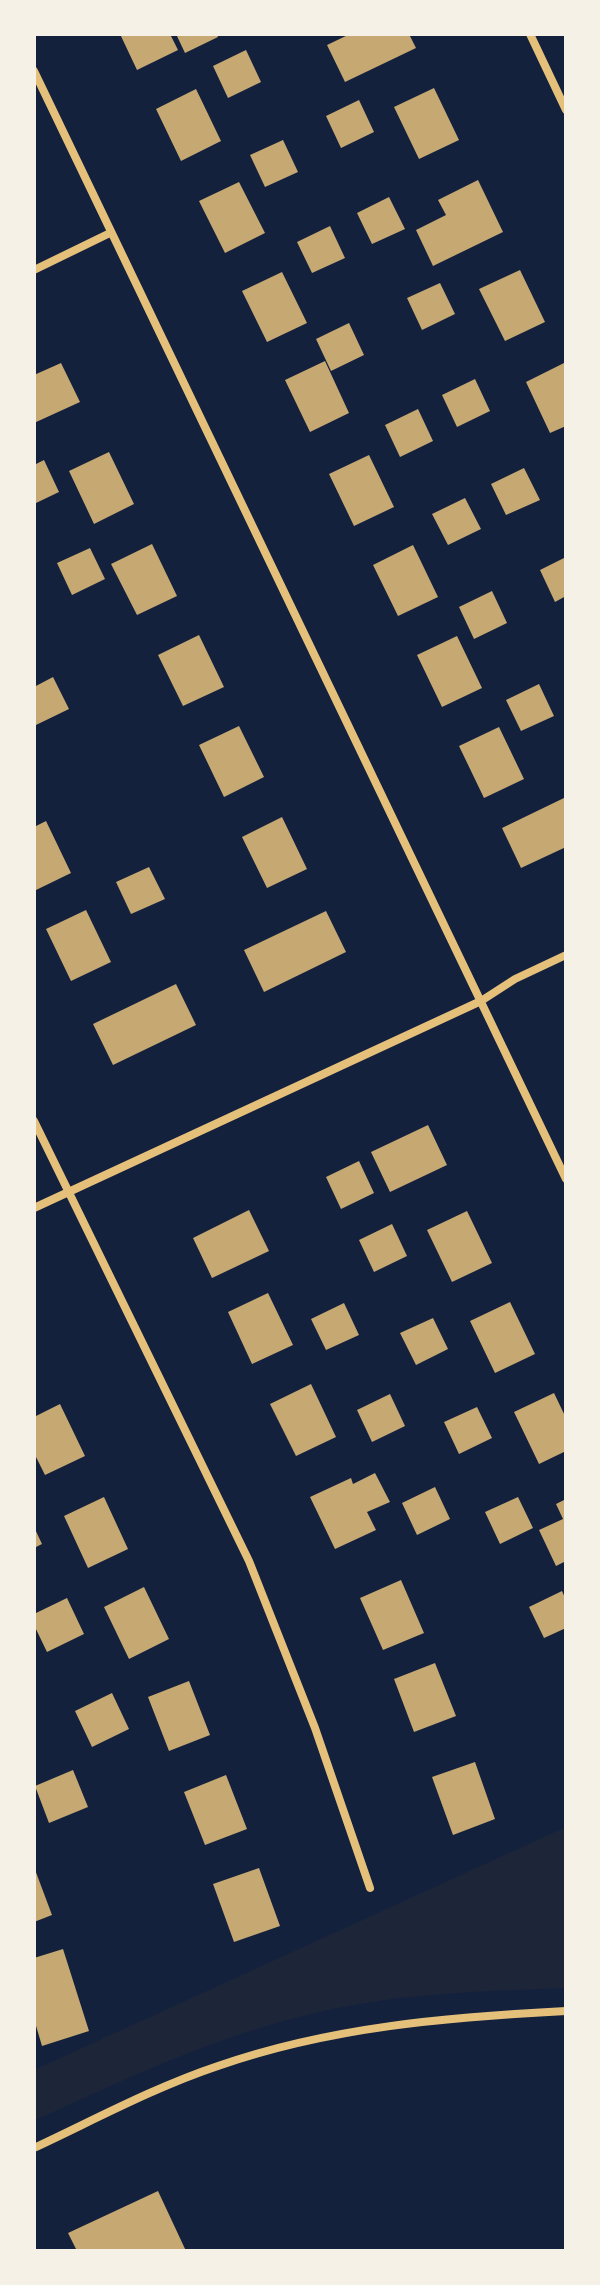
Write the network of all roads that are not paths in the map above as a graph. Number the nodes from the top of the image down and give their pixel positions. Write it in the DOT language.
graph roads {
  1 [pos="530,34"];
  2 [pos="34,71"];
  3 [pos="565,106"];
  4 [pos="110,233"];
  5 [pos="34,270"];
  6 [pos="566,955"];
  7 [pos="481,1001"];
  8 [pos="34,1121"];
  9 [pos="566,1179"];
  10 [pos="68,1193"];
  11 [pos="34,1208"];
  12 [pos="370,1888"];
  13 [pos="566,2011"];
  14 [pos="34,2148"];
  1 -- 3 [label="street"];
  2 -- 4 [label="street"];
  4 -- 5 [label="street"];
  4 -- 7 [label="street"];
  6 -- 7 [label="street"];
  7 -- 9 [label="street"];
  7 -- 10 [label="street"];
  8 -- 10 [label="street"];
  10 -- 11 [label="street"];
  10 -- 12 [label="street"];
  13 -- 14 [label="street"];
}
